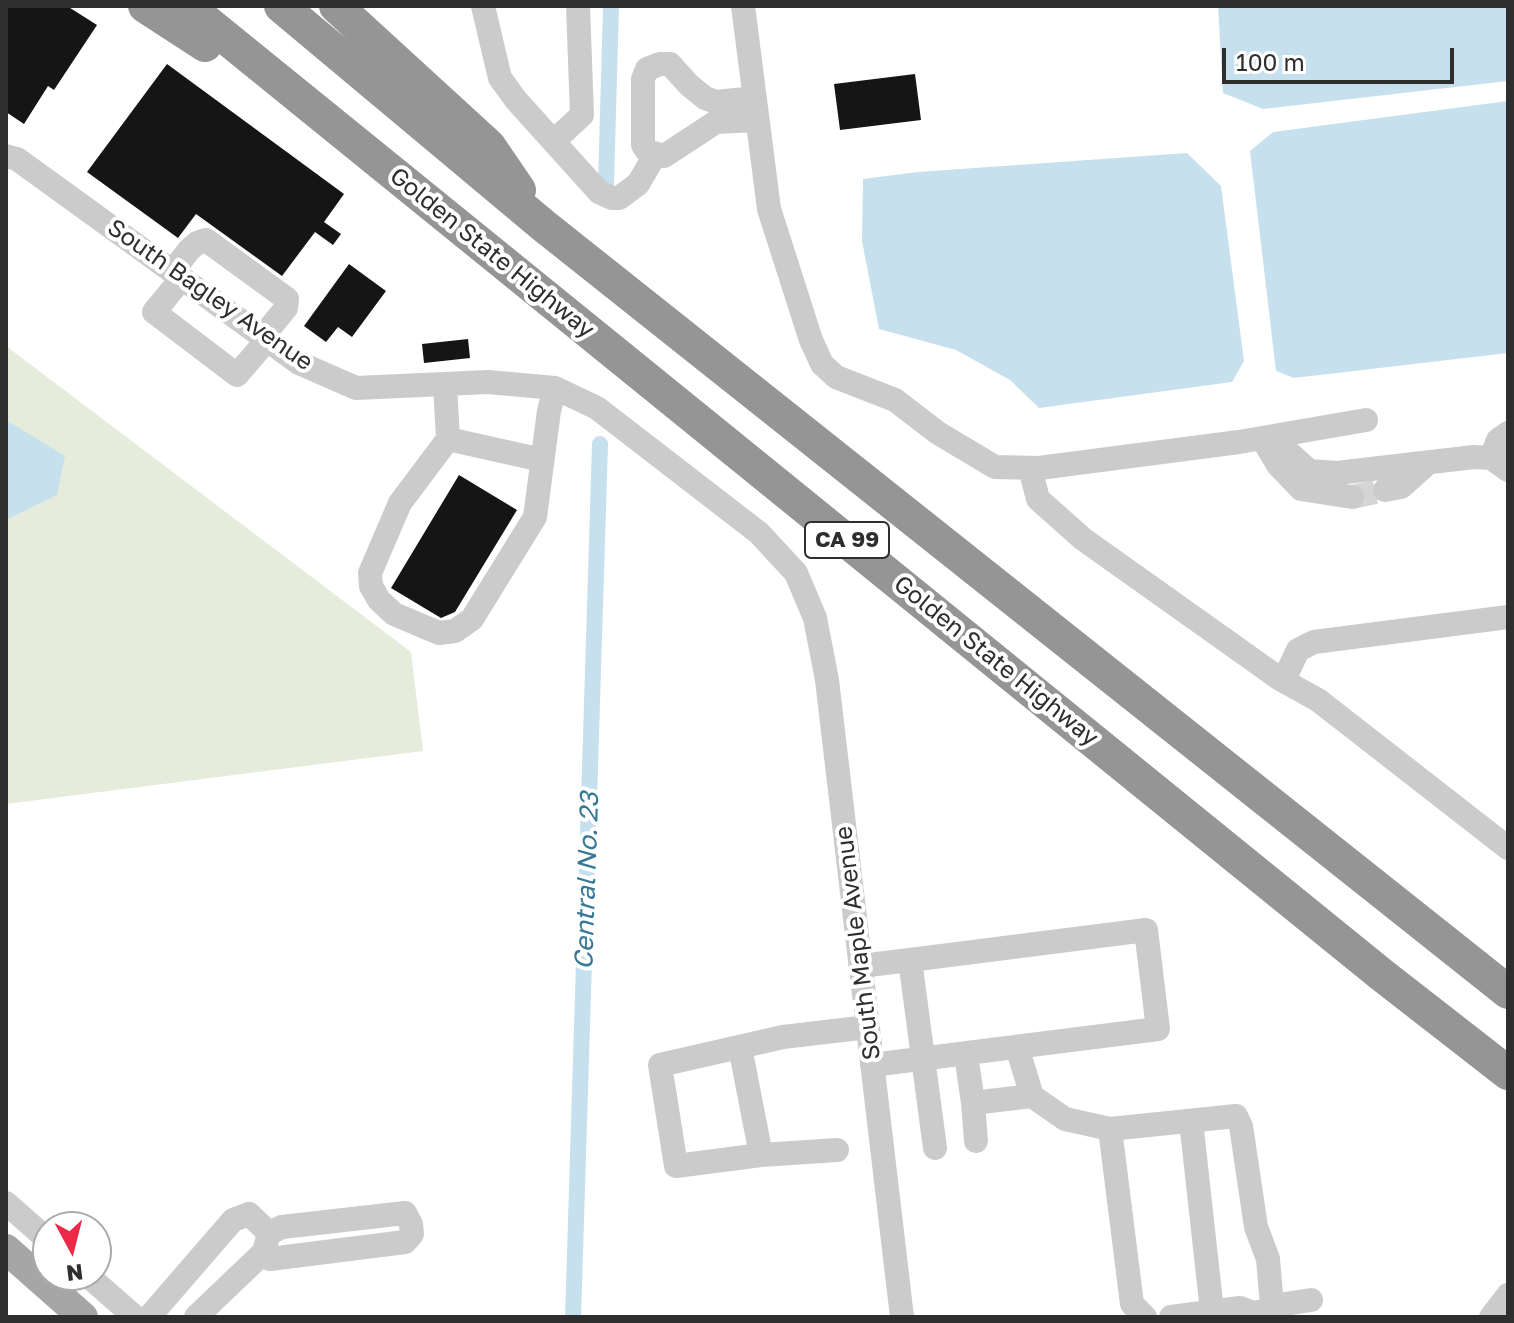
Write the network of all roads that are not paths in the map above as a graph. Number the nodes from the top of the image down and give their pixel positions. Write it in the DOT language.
graph roads {
  1 [pos="145,6"];
  2 [pos="187,6"];
  3 [pos="281,6"];
  4 [pos="336,6"];
  5 [pos="483,6"];
  6 [pos="578,6"];
  7 [pos="743,6"];
  8 [pos="756,109"];
  9 [pos="350,138"];
  10 [pos="554,141"];
  11 [pos="655,155"];
  12 [pos="6,156"];
  13 [pos="544,226"];
  14 [pos="178,275"];
  15 [pos="265,338"];
  16 [pos="445,385"];
  17 [pos="555,388"];
  18 [pos="1366,420"];
  19 [pos="1508,433"];
  20 [pos="1262,438"];
  21 [pos="448,439"];
  22 [pos="542,460"];
  23 [pos="1429,462"];
  24 [pos="1500,464"];
  25 [pos="1030,468"];
  26 [pos="1385,490"];
  27 [pos="1352,497"];
  28 [pos="796,573"];
  29 [pos="1508,617"];
  30 [pos="1280,679"];
  31 [pos="1508,848"];
  32 [pos="910,960"];
  33 [pos="860,966"];
  34 [pos="1508,992"];
  35 [pos="868,1027"];
  36 [pos="740,1047"];
  37 [pos="1017,1047"];
  38 [pos="966,1054"];
  39 [pos="924,1059"];
  40 [pos="872,1065"];
  41 [pos="1508,1073"];
  42 [pos="1032,1096"];
  43 [pos="973,1103"];
  44 [pos="1191,1121"];
  45 [pos="1110,1129"];
  46 [pos="976,1141"];
  47 [pos="935,1148"];
  48 [pos="837,1150"];
  49 [pos="761,1155"];
  50 [pos="6,1203"];
  51 [pos="32,1226"];
  52 [pos="267,1242"];
  53 [pos="6,1249"];
  54 [pos="105,1291"];
  55 [pos="1508,1295"];
  56 [pos="1311,1300"];
  57 [pos="1212,1311"];
  58 [pos="1269,1312"];
  59 [pos="83,1317"];
  60 [pos="135,1317"];
  61 [pos="149,1317"];
  62 [pos="196,1317"];
  63 [pos="902,1317"];
  64 [pos="1145,1317"];
  65 [pos="1171,1317"];
  66 [pos="1491,1317"];
  1 -- 9 [label="highway"];
  2 -- 9 [label="highway, Golden State Highway / CA 99"];
  3 -- 13 [label="highway, CA 99"];
  4 -- 13 [label="highway"];
  5 -- 10 [label="street"];
  6 -- 10 [label="street"];
  7 -- 8 [label="street"];
  8 -- 11 [label="street"];
  8 -- 11 [label="street"];
  8 -- 25 [label="street"];
  9 -- 41 [label="highway, Golden State Highway / CA 99"];
  10 -- 11 [label="street"];
  12 -- 14 [label="street, South Bagley Avenue"];
  13 -- 34 [label="highway, CA 99"];
  14 -- 15 [label="street, South Bagley Avenue"];
  14 -- 15 [label="street"];
  14 -- 15 [label="street"];
  15 -- 16 [label="street, South Bagley Avenue"];
  16 -- 17 [label="street, South Bagley Avenue"];
  16 -- 21 [label="street"];
  17 -- 22 [label="street"];
  17 -- 28 [label="street, South Bagley Avenue"];
  18 -- 20 [label="street"];
  19 -- 24 [label="street"];
  20 -- 23 [label="street"];
  20 -- 25 [label="street"];
  20 -- 27 [label="street"];
  21 -- 22 [label="street"];
  21 -- 22 [label="street"];
  23 -- 24 [label="street"];
  23 -- 26 [label="street"];
  25 -- 30 [label="street"];
  28 -- 33 [label="street, South Maple Avenue"];
  29 -- 30 [label="street"];
  30 -- 31 [label="street"];
  32 -- 33 [label="street"];
  32 -- 37 [label="street"];
  32 -- 39 [label="street"];
  33 -- 35 [label="street, South Maple Avenue"];
  35 -- 36 [label="street"];
  35 -- 40 [label="street, South Maple Avenue"];
  36 -- 49 [label="street"];
  36 -- 49 [label="street"];
  37 -- 38 [label="street"];
  37 -- 42 [label="street"];
  38 -- 39 [label="street"];
  38 -- 43 [label="street"];
  39 -- 40 [label="street"];
  39 -- 47 [label="street"];
  40 -- 63 [label="street, South Maple Avenue"];
  42 -- 43 [label="street"];
  42 -- 45 [label="street"];
  43 -- 46 [label="street"];
  44 -- 45 [label="street"];
  44 -- 57 [label="street"];
  44 -- 58 [label="street"];
  45 -- 64 [label="street"];
  48 -- 49 [label="street"];
  50 -- 51 [label="street"];
  52 -- 52 [label="street"];
  52 -- 61 [label="street"];
  52 -- 62 [label="street"];
  53 -- 59 [label="main road"];
  54 -- 60 [label="street"];
  55 -- 66 [label="street"];
  56 -- 58 [label="street"];
  57 -- 58 [label="street"];
  57 -- 65 [label="street"];
}
